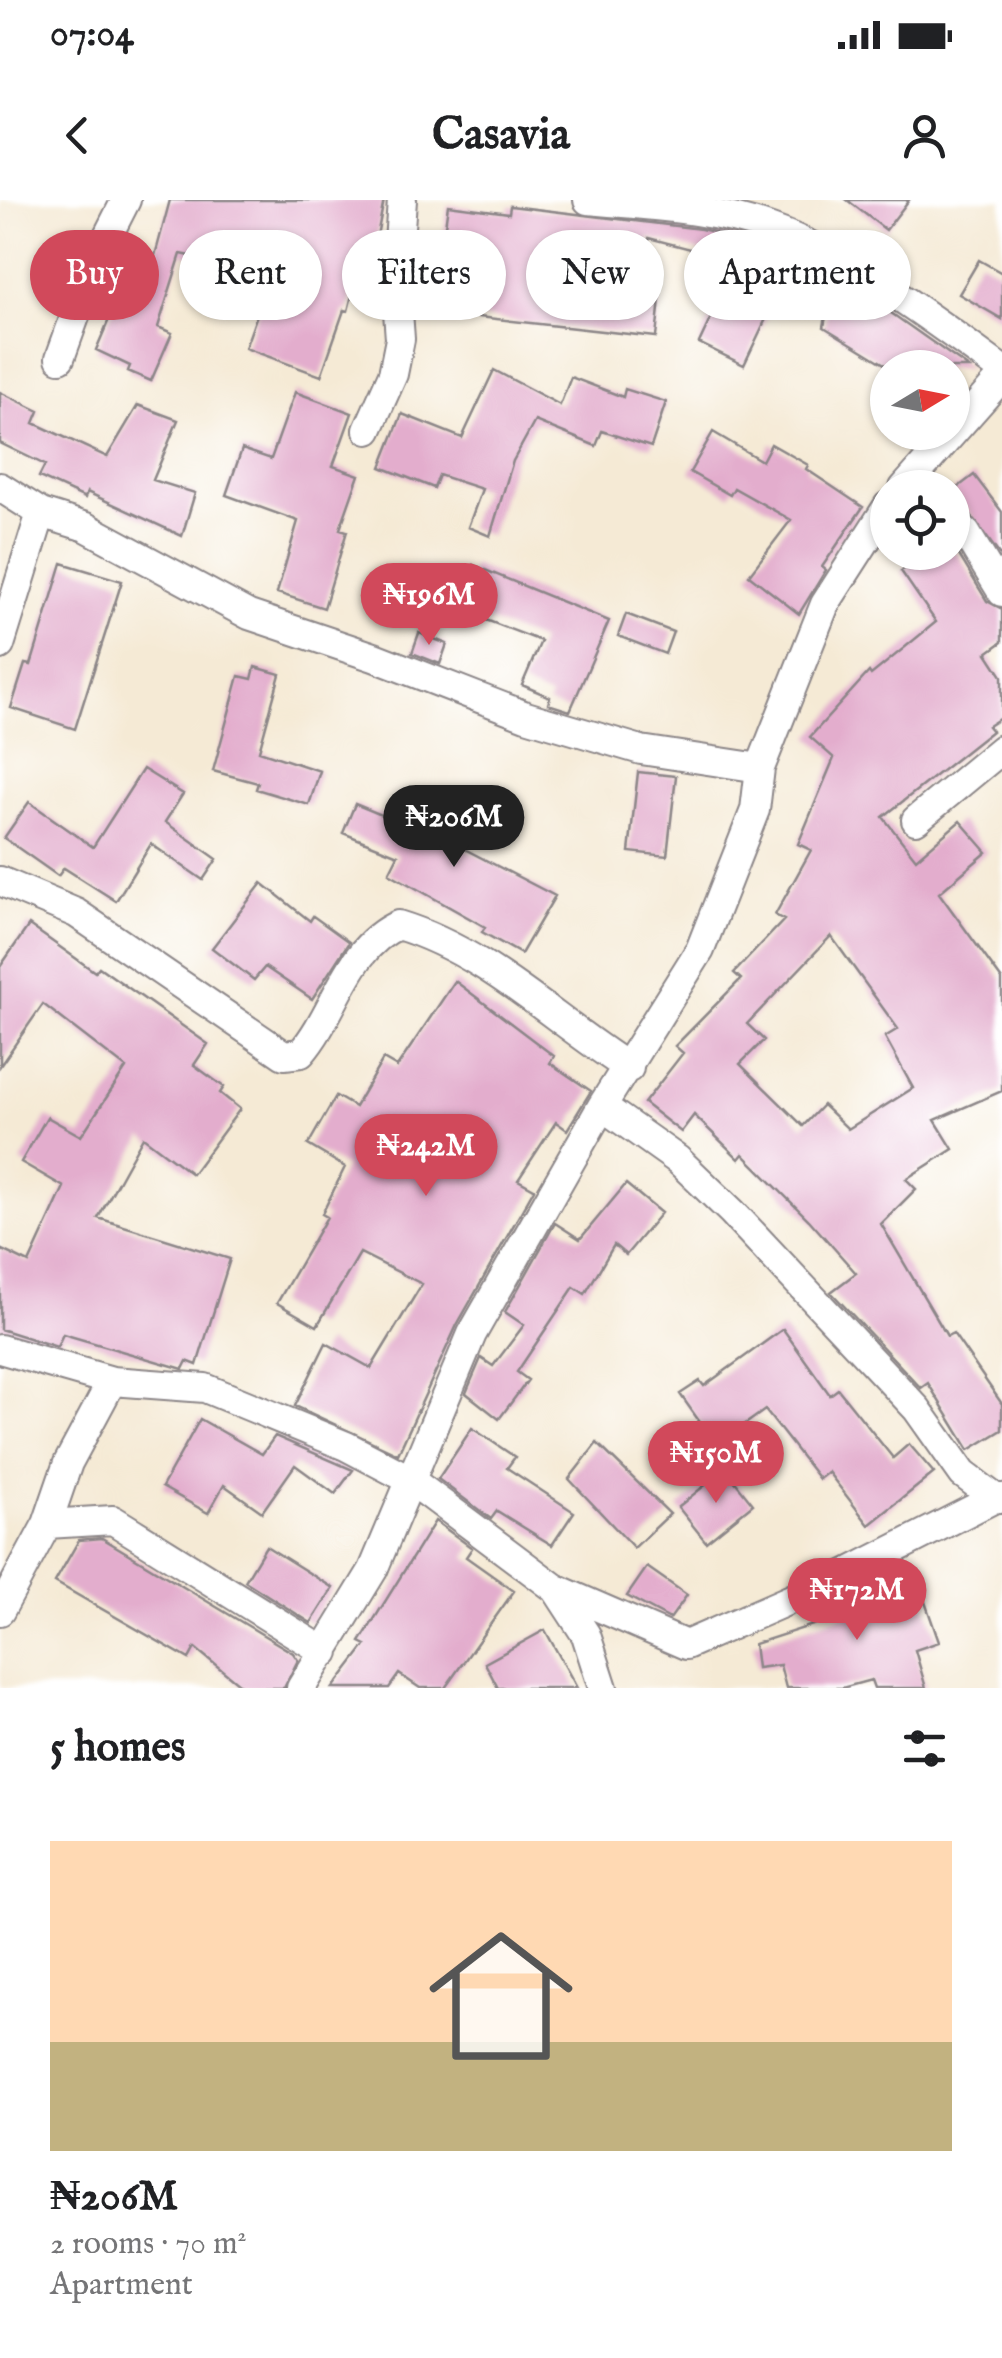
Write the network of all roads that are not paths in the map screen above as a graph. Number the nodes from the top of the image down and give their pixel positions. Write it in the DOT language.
graph roads {
  1 [pos="126,200"];
  2 [pos="402,200"];
  3 [pos="588,200"];
  4 [pos="60,358"];
  5 [pos="998,389"];
  6 [pos="368,430"];
  7 [pos="924,470"];
  8 [pos="0,488"];
  9 [pos="41,513"];
  10 [pos="870,534"];
  11 [pos="970,540"];
  12 [pos="1002,592"];
  13 [pos="0,645"];
  14 [pos="1002,748"];
  15 [pos="760,768"];
  16 [pos="916,820"];
  17 [pos="0,881"];
  18 [pos="629,1068"];
  19 [pos="602,1106"];
  20 [pos="0,1349"];
  21 [pos="112,1381"];
  22 [pos="409,1479"];
  23 [pos="998,1498"];
  24 [pos="47,1524"];
  25 [pos="556,1588"];
  26 [pos="0,1611"];
  27 [pos="325,1652"];
  28 [pos="301,1688"];
  29 [pos="603,1688"];
  1 -- 4 [label="street"];
  2 -- 6 [label="street"];
  3 -- 5 [label="street"];
  5 -- 7 [label="street"];
  8 -- 9 [label="street"];
  9 -- 13 [label="street"];
  9 -- 15 [label="street"];
  10 -- 15 [label="street"];
  11 -- 12 [label="street"];
  14 -- 16 [label="street"];
  15 -- 18 [label="street"];
  17 -- 18 [label="street"];
  18 -- 19 [label="street"];
  19 -- 22 [label="street"];
  19 -- 23 [label="street"];
  20 -- 21 [label="street"];
  21 -- 22 [label="street"];
  21 -- 24 [label="street"];
  22 -- 25 [label="street"];
  22 -- 27 [label="street"];
  23 -- 25 [label="street"];
  24 -- 26 [label="street"];
  24 -- 27 [label="street"];
  25 -- 29 [label="street"];
  27 -- 28 [label="street"];
}
